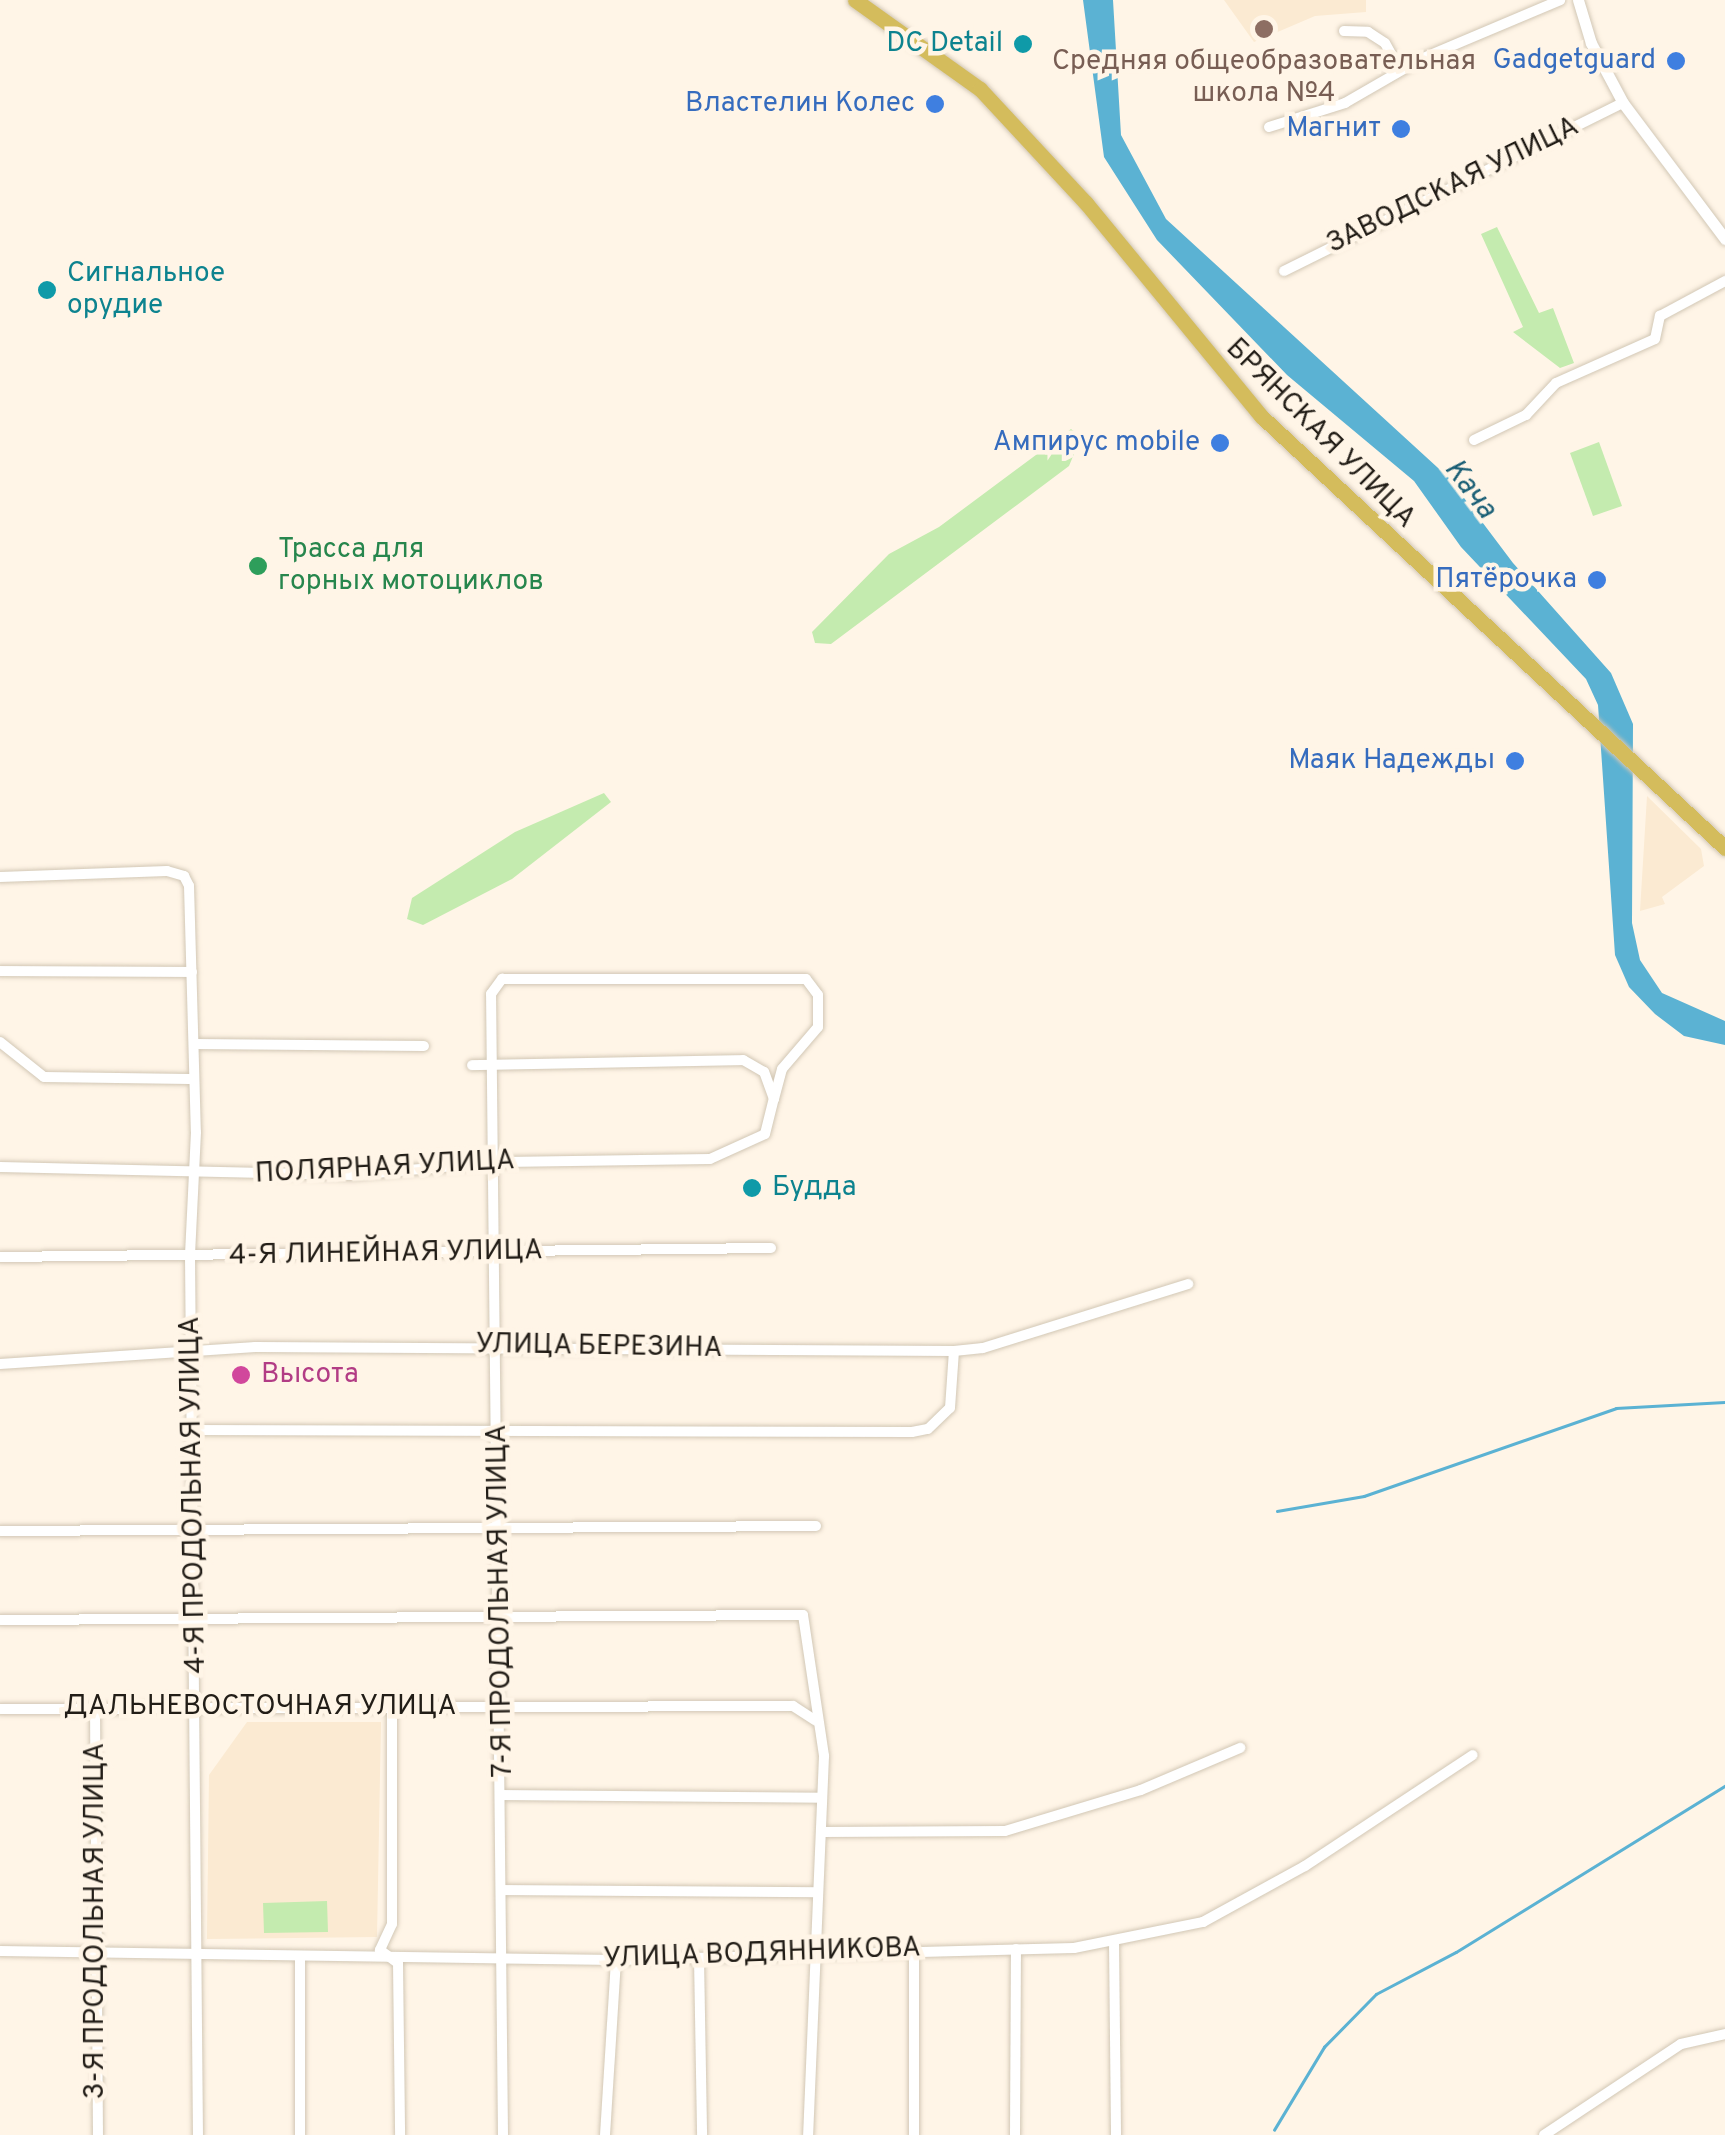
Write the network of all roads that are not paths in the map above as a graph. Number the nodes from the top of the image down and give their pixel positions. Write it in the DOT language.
graph roads {
  1 [pos="855,0"];
  2 [pos="1560,0"];
  3 [pos="1578,0"];
  4 [pos="1344,32"];
  5 [pos="1400,70"];
  6 [pos="1622,103"];
  7 [pos="1269,127"];
  8 [pos="1725,239"];
  9 [pos="1284,271"];
  10 [pos="1725,281"];
  11 [pos="1474,440"];
  12 [pos="1725,848"];
  13 [pos="0,876"];
  14 [pos="0,970"];
  15 [pos="192,972"];
  16 [pos="0,1042"];
  17 [pos="194,1044"];
  18 [pos="424,1046"];
  19 [pos="472,1066"];
  20 [pos="494,1069"];
  21 [pos="190,1079"];
  22 [pos="774,1098"];
  23 [pos="498,1162"];
  24 [pos="0,1167"];
  25 [pos="194,1174"];
  26 [pos="771,1248"];
  27 [pos="497,1253"];
  28 [pos="0,1256"];
  29 [pos="190,1256"];
  30 [pos="1188,1284"];
  31 [pos="492,1345"];
  32 [pos="193,1351"];
  33 [pos="954,1351"];
  34 [pos="0,1364"];
  35 [pos="193,1430"];
  36 [pos="499,1435"];
  37 [pos="816,1526"];
  38 [pos="194,1529"];
  39 [pos="499,1529"];
  40 [pos="0,1532"];
  41 [pos="499,1617"];
  42 [pos="195,1619"];
  43 [pos="0,1620"];
  44 [pos="501,1706"];
  45 [pos="0,1708"];
  46 [pos="94,1708"];
  47 [pos="196,1708"];
  48 [pos="392,1709"];
  49 [pos="816,1721"];
  50 [pos="1240,1748"];
  51 [pos="1472,1756"];
  52 [pos="502,1795"];
  53 [pos="819,1798"];
  54 [pos="822,1832"];
  55 [pos="501,1890"];
  56 [pos="814,1892"];
  57 [pos="1114,1941"];
  58 [pos="914,1949"];
  59 [pos="1016,1949"];
  60 [pos="0,1951"];
  61 [pos="96,1952"];
  62 [pos="199,1953"];
  63 [pos="300,1956"];
  64 [pos="811,1956"];
  65 [pos="500,1957"];
  66 [pos="389,1958"];
  67 [pos="699,1958"];
  68 [pos="616,1960"];
  69 [pos="1725,2034"];
  70 [pos="98,2135"];
  71 [pos="198,2135"];
  72 [pos="300,2135"];
  73 [pos="400,2135"];
  74 [pos="503,2135"];
  75 [pos="604,2135"];
  76 [pos="702,2135"];
  77 [pos="808,2135"];
  78 [pos="914,2135"];
  79 [pos="1015,2135"];
  80 [pos="1116,2135"];
  81 [pos="1544,2135"];
  1 -- 12 [label="highway, БРЯНСКАЯ УЛИЦА"];
  2 -- 5 [label="street"];
  3 -- 6 [label="street"];
  4 -- 5 [label="street"];
  5 -- 7 [label="street"];
  6 -- 8 [label="street"];
  6 -- 9 [label="street, ЗАВОДСКАЯ УЛИЦА"];
  10 -- 11 [label="street"];
  13 -- 15 [label="street, 4-Я ПРОДОЛЬНАЯ УЛИЦА"];
  14 -- 15 [label="street"];
  15 -- 17 [label="street, 4-Я ПРОДОЛЬНАЯ УЛИЦА"];
  16 -- 21 [label="street"];
  17 -- 18 [label="street"];
  17 -- 21 [label="street, 4-Я ПРОДОЛЬНАЯ УЛИЦА"];
  19 -- 20 [label="street"];
  20 -- 22 [label="street"];
  20 -- 22 [label="street, 7-Я ПРОДОЛЬНАЯ УЛИЦА"];
  20 -- 23 [label="street, 7-Я ПРОДОЛЬНАЯ УЛИЦА"];
  21 -- 25 [label="street, 4-Я ПРОДОЛЬНАЯ УЛИЦА"];
  22 -- 23 [label="street, ПОЛЯРНАЯ УЛИЦА"];
  23 -- 25 [label="street, ПОЛЯРНАЯ УЛИЦА"];
  23 -- 27 [label="street, 7-Я ПРОДОЛЬНАЯ УЛИЦА"];
  24 -- 25 [label="street, ПОЛЯРНАЯ УЛИЦА"];
  25 -- 29 [label="street, 4-Я ПРОДОЛЬНАЯ УЛИЦА"];
  26 -- 27 [label="street, 4-Я ЛИНЕЙНАЯ УЛИЦА"];
  27 -- 29 [label="street, 4-Я ЛИНЕЙНАЯ УЛИЦА"];
  27 -- 31 [label="street, 7-Я ПРОДОЛЬНАЯ УЛИЦА"];
  28 -- 29 [label="street, 4-Я ЛИНЕЙНАЯ УЛИЦА"];
  29 -- 32 [label="street, 4-Я ПРОДОЛЬНАЯ УЛИЦА"];
  30 -- 33 [label="street, УЛИЦА БЕРЕЗИНА"];
  31 -- 32 [label="street, УЛИЦА БЕРЕЗИНА"];
  31 -- 33 [label="street, УЛИЦА БЕРЕЗИНА"];
  31 -- 36 [label="street, 7-Я ПРОДОЛЬНАЯ УЛИЦА"];
  32 -- 34 [label="street, УЛИЦА БЕРЕЗИНА"];
  32 -- 35 [label="street, 4-Я ПРОДОЛЬНАЯ УЛИЦА"];
  33 -- 36 [label="street"];
  35 -- 36 [label="street"];
  35 -- 38 [label="street, 4-Я ПРОДОЛЬНАЯ УЛИЦА"];
  36 -- 39 [label="street, 7-Я ПРОДОЛЬНАЯ УЛИЦА"];
  37 -- 39 [label="street"];
  38 -- 39 [label="street"];
  38 -- 40 [label="street"];
  38 -- 42 [label="street, 4-Я ПРОДОЛЬНАЯ УЛИЦА"];
  39 -- 41 [label="street, 7-Я ПРОДОЛЬНАЯ УЛИЦА"];
  41 -- 42 [label="street"];
  41 -- 44 [label="street, 7-Я ПРОДОЛЬНАЯ УЛИЦА"];
  41 -- 49 [label="street"];
  42 -- 43 [label="street"];
  42 -- 47 [label="street, 4-Я ПРОДОЛЬНАЯ УЛИЦА"];
  44 -- 48 [label="street, ДАЛЬНЕВОСТОЧНАЯ УЛИЦА"];
  44 -- 49 [label="street, ДАЛЬНЕВОСТОЧНАЯ УЛИЦА"];
  44 -- 52 [label="street, 7-Я ПРОДОЛЬНАЯ УЛИЦА"];
  45 -- 46 [label="street, ДАЛЬНЕВОСТОЧНАЯ УЛИЦА"];
  46 -- 47 [label="street, ДАЛЬНЕВОСТОЧНАЯ УЛИЦА"];
  46 -- 61 [label="street, 3-Я ПРОДОЛЬНАЯ УЛИЦА"];
  47 -- 48 [label="street, ДАЛЬНЕВОСТОЧНАЯ УЛИЦА"];
  47 -- 62 [label="street, 4-Я ПРОДОЛЬНАЯ УЛИЦА"];
  48 -- 66 [label="street"];
  49 -- 53 [label="street"];
  50 -- 54 [label="street"];
  51 -- 57 [label="street, УЛИЦА ВОДЯННИКОВА"];
  52 -- 53 [label="street"];
  52 -- 55 [label="street, 7-Я ПРОДОЛЬНАЯ УЛИЦА"];
  53 -- 54 [label="street"];
  54 -- 56 [label="street"];
  55 -- 56 [label="street"];
  55 -- 65 [label="street, 7-Я ПРОДОЛЬНАЯ УЛИЦА"];
  56 -- 64 [label="street"];
  57 -- 59 [label="street, УЛИЦА ВОДЯННИКОВА"];
  57 -- 80 [label="street"];
  58 -- 59 [label="street, УЛИЦА ВОДЯННИКОВА"];
  58 -- 64 [label="street, УЛИЦА ВОДЯННИКОВА"];
  58 -- 78 [label="street"];
  59 -- 79 [label="street"];
  60 -- 61 [label="street, УЛИЦА ВОДЯННИКОВА"];
  61 -- 62 [label="street, УЛИЦА ВОДЯННИКОВА"];
  61 -- 70 [label="street, 3-Я ПРОДОЛЬНАЯ УЛИЦА"];
  62 -- 63 [label="street, УЛИЦА ВОДЯННИКОВА"];
  62 -- 71 [label="street, 4-Я ПРОДОЛЬНАЯ УЛИЦА"];
  63 -- 66 [label="street, УЛИЦА ВОДЯННИКОВА"];
  63 -- 72 [label="street"];
  64 -- 67 [label="street, УЛИЦА ВОДЯННИКОВА"];
  64 -- 77 [label="street"];
  65 -- 66 [label="street, УЛИЦА ВОДЯННИКОВА"];
  65 -- 68 [label="street, УЛИЦА ВОДЯННИКОВА"];
  65 -- 74 [label="street, 7-Я ПРОДОЛЬНАЯ УЛИЦА"];
  66 -- 73 [label="street"];
  67 -- 68 [label="street, УЛИЦА ВОДЯННИКОВА"];
  67 -- 76 [label="street"];
  68 -- 75 [label="street"];
  69 -- 81 [label="street"];
}
